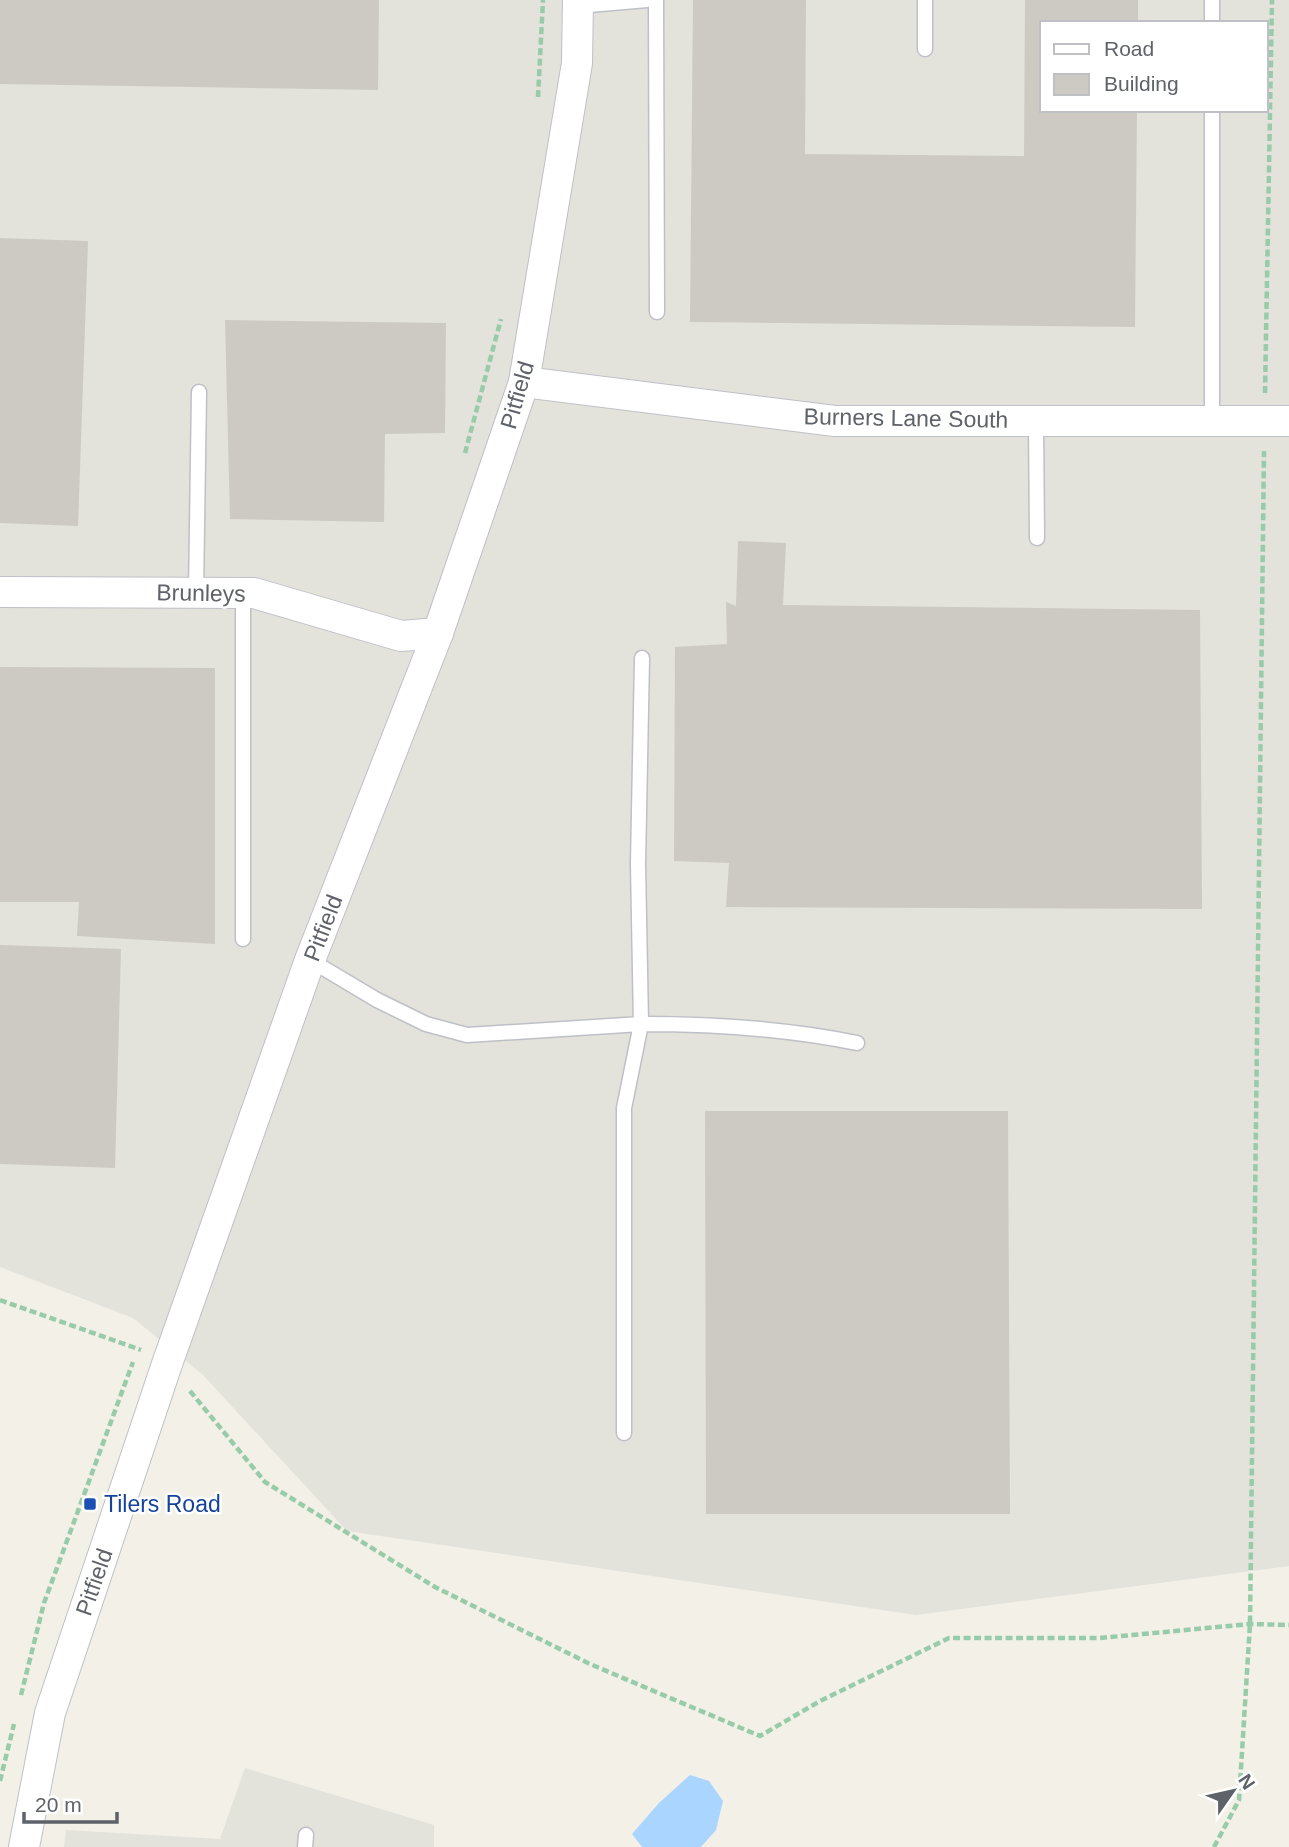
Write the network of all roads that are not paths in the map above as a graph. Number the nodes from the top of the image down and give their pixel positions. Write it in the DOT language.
graph roads {
  1 [pos="647,0"];
  2 [pos="656,0"];
  3 [pos="925,0"];
  4 [pos="1212,0"];
  5 [pos="578,3"];
  6 [pos="1212,21"];
  7 [pos="925,49"];
  8 [pos="1212,112"];
  9 [pos="657,312"];
  10 [pos="524,382"];
  11 [pos="199,392"];
  12 [pos="1036,421"];
  13 [pos="1212,421"];
  14 [pos="1277,421"];
  15 [pos="1037,538"];
  16 [pos="0,592"];
  17 [pos="196,593"];
  18 [pos="243,593"];
  19 [pos="438,633"];
  20 [pos="642,658"];
  21 [pos="243,939"];
  22 [pos="310,960"];
  23 [pos="641,1024"];
  24 [pos="857,1043"];
  25 [pos="624,1433"];
  26 [pos="24,1847"];
  1 -- 5 [label="lane"];
  2 -- 9 [label="lane"];
  3 -- 7 [label="lane"];
  4 -- 6 [label="lane"];
  5 -- 10 [label="street, Pitfield"];
  8 -- 13 [label="lane"];
  10 -- 12 [label="street, Burners Lane South"];
  10 -- 19 [label="street, Pitfield"];
  11 -- 17 [label="lane"];
  12 -- 13 [label="street, Burners Lane South"];
  12 -- 15 [label="lane"];
  13 -- 14 [label="street, Burners Lane South"];
  16 -- 17 [label="street, Brunleys"];
  17 -- 18 [label="street, Brunleys"];
  18 -- 19 [label="street, Brunleys"];
  18 -- 21 [label="lane"];
  19 -- 22 [label="street, Pitfield"];
  20 -- 23 [label="lane"];
  22 -- 23 [label="lane"];
  22 -- 26 [label="street, Pitfield"];
  23 -- 24 [label="lane"];
  23 -- 25 [label="lane"];
}
